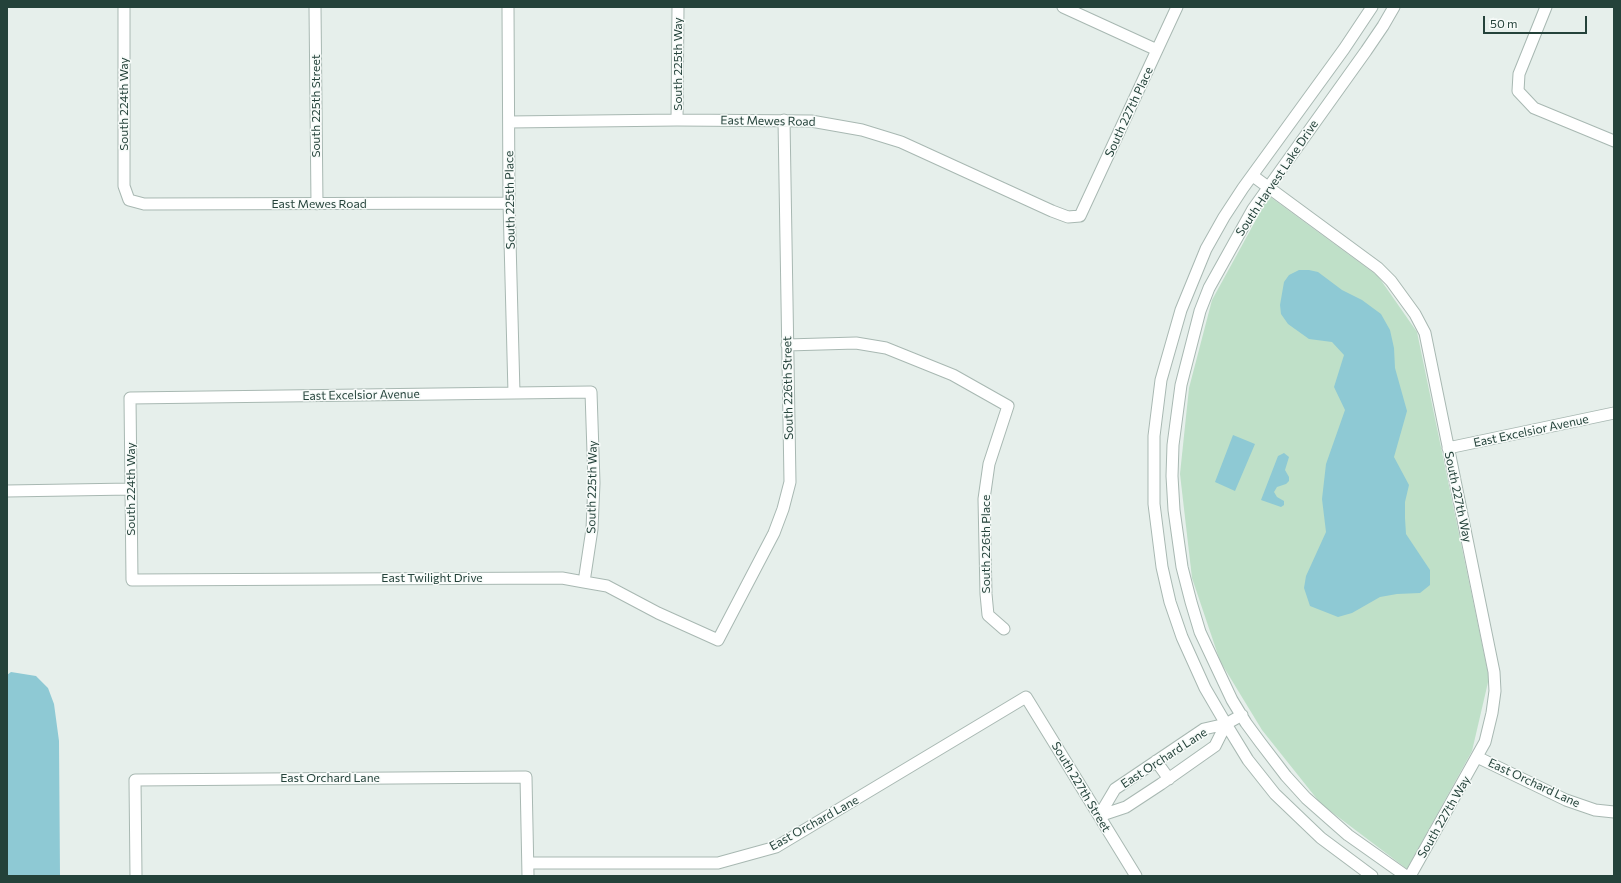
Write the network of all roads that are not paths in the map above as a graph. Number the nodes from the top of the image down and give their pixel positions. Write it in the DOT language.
graph roads {
  1 [pos="124,7"];
  2 [pos="315,7"];
  3 [pos="508,7"];
  4 [pos="678,7"];
  5 [pos="1063,7"];
  6 [pos="1177,7"];
  7 [pos="1372,7"];
  8 [pos="1394,7"];
  9 [pos="1545,7"];
  10 [pos="1157,50"];
  11 [pos="677,120"];
  12 [pos="784,120"];
  13 [pos="508,122"];
  14 [pos="1614,141"];
  15 [pos="1253,176"];
  16 [pos="1269,187"];
  17 [pos="129,200"];
  18 [pos="510,203"];
  19 [pos="317,204"];
  20 [pos="1080,216"];
  21 [pos="787,345"];
  22 [pos="591,392"];
  23 [pos="514,393"];
  24 [pos="130,398"];
  25 [pos="1614,413"];
  26 [pos="1448,448"];
  27 [pos="131,489"];
  28 [pos="7,490"];
  29 [pos="132,580"];
  30 [pos="584,582"];
  31 [pos="1004,629"];
  32 [pos="718,640"];
  33 [pos="1026,697"];
  34 [pos="1242,715"];
  35 [pos="1226,724"];
  36 [pos="1477,757"];
  37 [pos="1156,762"];
  38 [pos="1168,779"];
  39 [pos="1614,812"];
  40 [pos="1099,816"];
  41 [pos="528,863"];
  42 [pos="136,876"];
  43 [pos="528,876"];
  44 [pos="1136,876"];
  45 [pos="1372,876"];
  46 [pos="1406,876"];
  47 [pos="1410,876"];
  1 -- 17 [label="street, South 224th Way"];
  2 -- 19 [label="street, South 225th Street"];
  3 -- 13 [label="street, South 225th Place"];
  4 -- 11 [label="street, South 225th Way"];
  5 -- 10 [label="street"];
  6 -- 10 [label="street, South 227th Place"];
  7 -- 15 [label="street, South Harvest Lake Drive"];
  8 -- 16 [label="street, South Harvest Lake Drive"];
  9 -- 14 [label="street"];
  10 -- 20 [label="street, South 227th Place"];
  11 -- 12 [label="street, East Mewes Road"];
  11 -- 13 [label="street, East Mewes Road"];
  12 -- 20 [label="street, East Mewes Road"];
  12 -- 21 [label="street, South 226th Street"];
  13 -- 18 [label="street, South 225th Place"];
  15 -- 16 [label="street, South 227th Way"];
  15 -- 35 [label="street, South Harvest Lake Drive"];
  16 -- 26 [label="street, South 227th Way"];
  16 -- 34 [label="street, South Harvest Lake Drive"];
  17 -- 19 [label="street, East Mewes Road"];
  18 -- 19 [label="street, East Mewes Road"];
  18 -- 23 [label="street, South 225th Place"];
  21 -- 31 [label="street, South 226th Place"];
  21 -- 32 [label="street, South 226th Street"];
  22 -- 23 [label="street, East Excelsior Avenue"];
  22 -- 30 [label="street, South 225th Way"];
  23 -- 24 [label="street, East Excelsior Avenue"];
  24 -- 27 [label="street, South 224th Way"];
  25 -- 26 [label="street, East Excelsior Avenue"];
  26 -- 36 [label="street, South 227th Way"];
  27 -- 28 [label="street"];
  27 -- 29 [label="street, South 224th Way"];
  29 -- 30 [label="street, East Twilight Drive"];
  30 -- 32 [label="street, East Twilight Drive"];
  33 -- 40 [label="street, South 227th Street"];
  33 -- 41 [label="street, East Orchard Lane"];
  34 -- 35 [label="street"];
  34 -- 46 [label="street, South Harvest Lake Drive"];
  35 -- 37 [label="street, East Orchard Lane"];
  35 -- 38 [label="street, East Orchard Lane"];
  35 -- 45 [label="street, South Harvest Lake Drive"];
  36 -- 39 [label="street, East Orchard Lane"];
  36 -- 47 [label="street, South 227th Way"];
  37 -- 38 [label="street"];
  37 -- 40 [label="street, East Orchard Lane"];
  38 -- 40 [label="street, East Orchard Lane"];
  40 -- 44 [label="street, South 227th Street"];
  41 -- 42 [label="street, East Orchard Lane"];
  41 -- 43 [label="street"];
}
